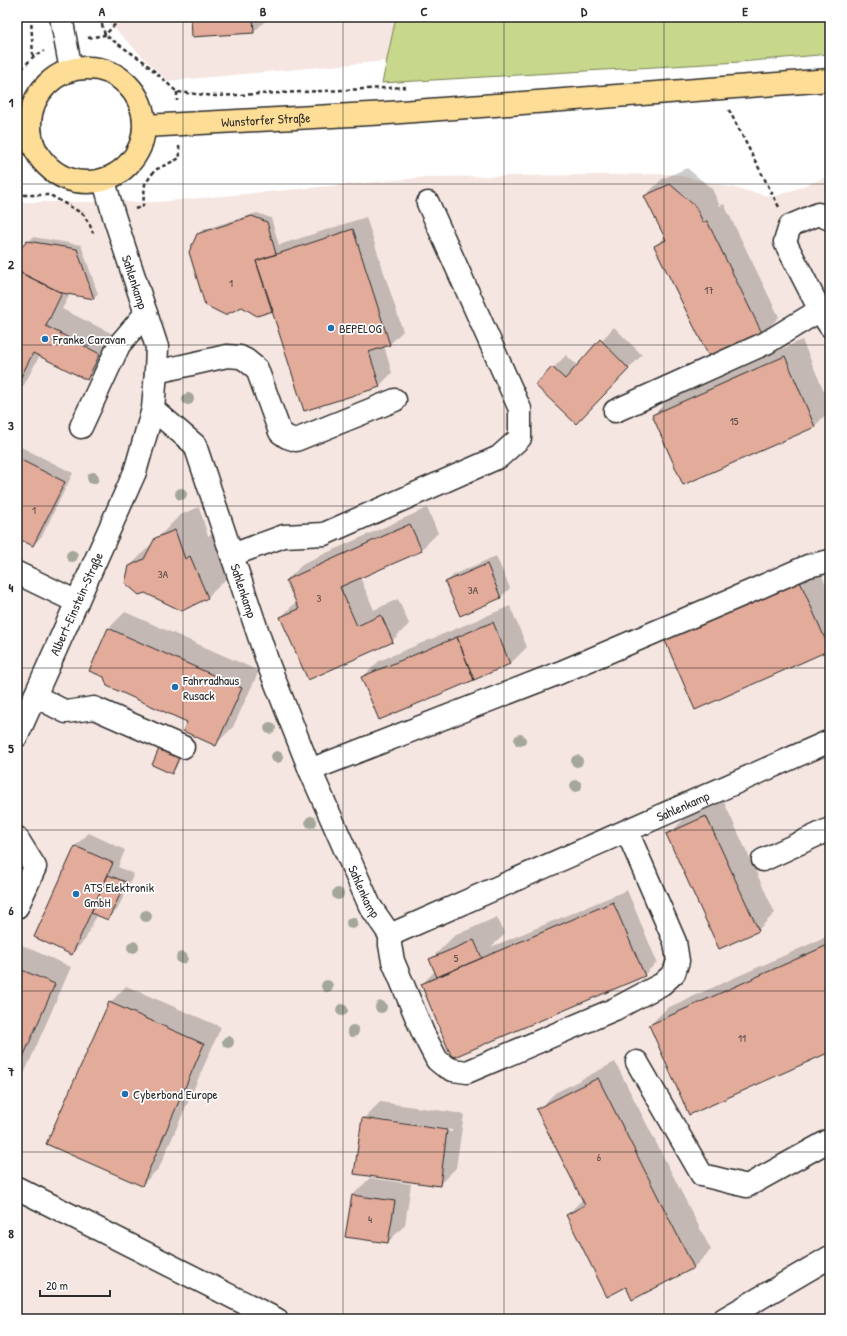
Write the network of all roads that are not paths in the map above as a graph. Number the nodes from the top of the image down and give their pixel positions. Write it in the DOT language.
graph roads {
  1 [pos="61,17"];
  2 [pos="71,70"];
  3 [pos="830,80"];
  4 [pos="145,126"];
  5 [pos="24,134"];
  6 [pos="104,181"];
  7 [pos="428,202"];
  8 [pos="830,218"];
  9 [pos="146,313"];
  10 [pos="825,318"];
  11 [pos="156,372"];
  12 [pos="396,400"];
  13 [pos="153,409"];
  14 [pos="615,411"];
  15 [pos="81,427"];
  16 [pos="136,472"];
  17 [pos="232,555"];
  18 [pos="830,561"];
  19 [pos="17,573"];
  20 [pos="77,602"];
  21 [pos="35,696"];
  22 [pos="17,736"];
  23 [pos="830,741"];
  24 [pos="183,747"];
  25 [pos="310,770"];
  26 [pos="830,828"];
  27 [pos="627,831"];
  28 [pos="17,838"];
  29 [pos="763,860"];
  30 [pos="17,907"];
  31 [pos="390,935"];
  32 [pos="637,1062"];
  33 [pos="830,1140"];
  34 [pos="17,1188"];
  35 [pos="830,1257"];
  36 [pos="276,1319"];
  37 [pos="724,1319"];
  1 -- 2 [label="street"];
  2 -- 4 [label="main road"];
  2 -- 5 [label="main road"];
  3 -- 4 [label="main road, Wunstorfer Straße"];
  4 -- 6 [label="main road"];
  5 -- 6 [label="main road"];
  6 -- 9 [label="street, Sahlenkamp"];
  7 -- 17 [label="street"];
  8 -- 10 [label="street"];
  9 -- 11 [label="street, Sahlenkamp"];
  9 -- 15 [label="street"];
  10 -- 14 [label="street"];
  11 -- 12 [label="street"];
  11 -- 13 [label="street, Sahlenkamp"];
  13 -- 16 [label="street, Sahlenkamp"];
  13 -- 17 [label="street, Sahlenkamp"];
  16 -- 20 [label="street, Albert-Einstein-Straße"];
  17 -- 25 [label="street, Sahlenkamp"];
  18 -- 25 [label="street"];
  19 -- 20 [label="street"];
  20 -- 21 [label="street, Albert-Einstein-Straße"];
  21 -- 22 [label="street, Albert-Einstein-Straße"];
  21 -- 24 [label="street"];
  23 -- 27 [label="street, Sahlenkamp"];
  25 -- 31 [label="street, Sahlenkamp"];
  26 -- 29 [label="street"];
  27 -- 31 [label="street, Sahlenkamp"];
  27 -- 31 [label="street"];
  28 -- 30 [label="street"];
  32 -- 33 [label="street"];
  34 -- 36 [label="street"];
  35 -- 37 [label="street"];
}
